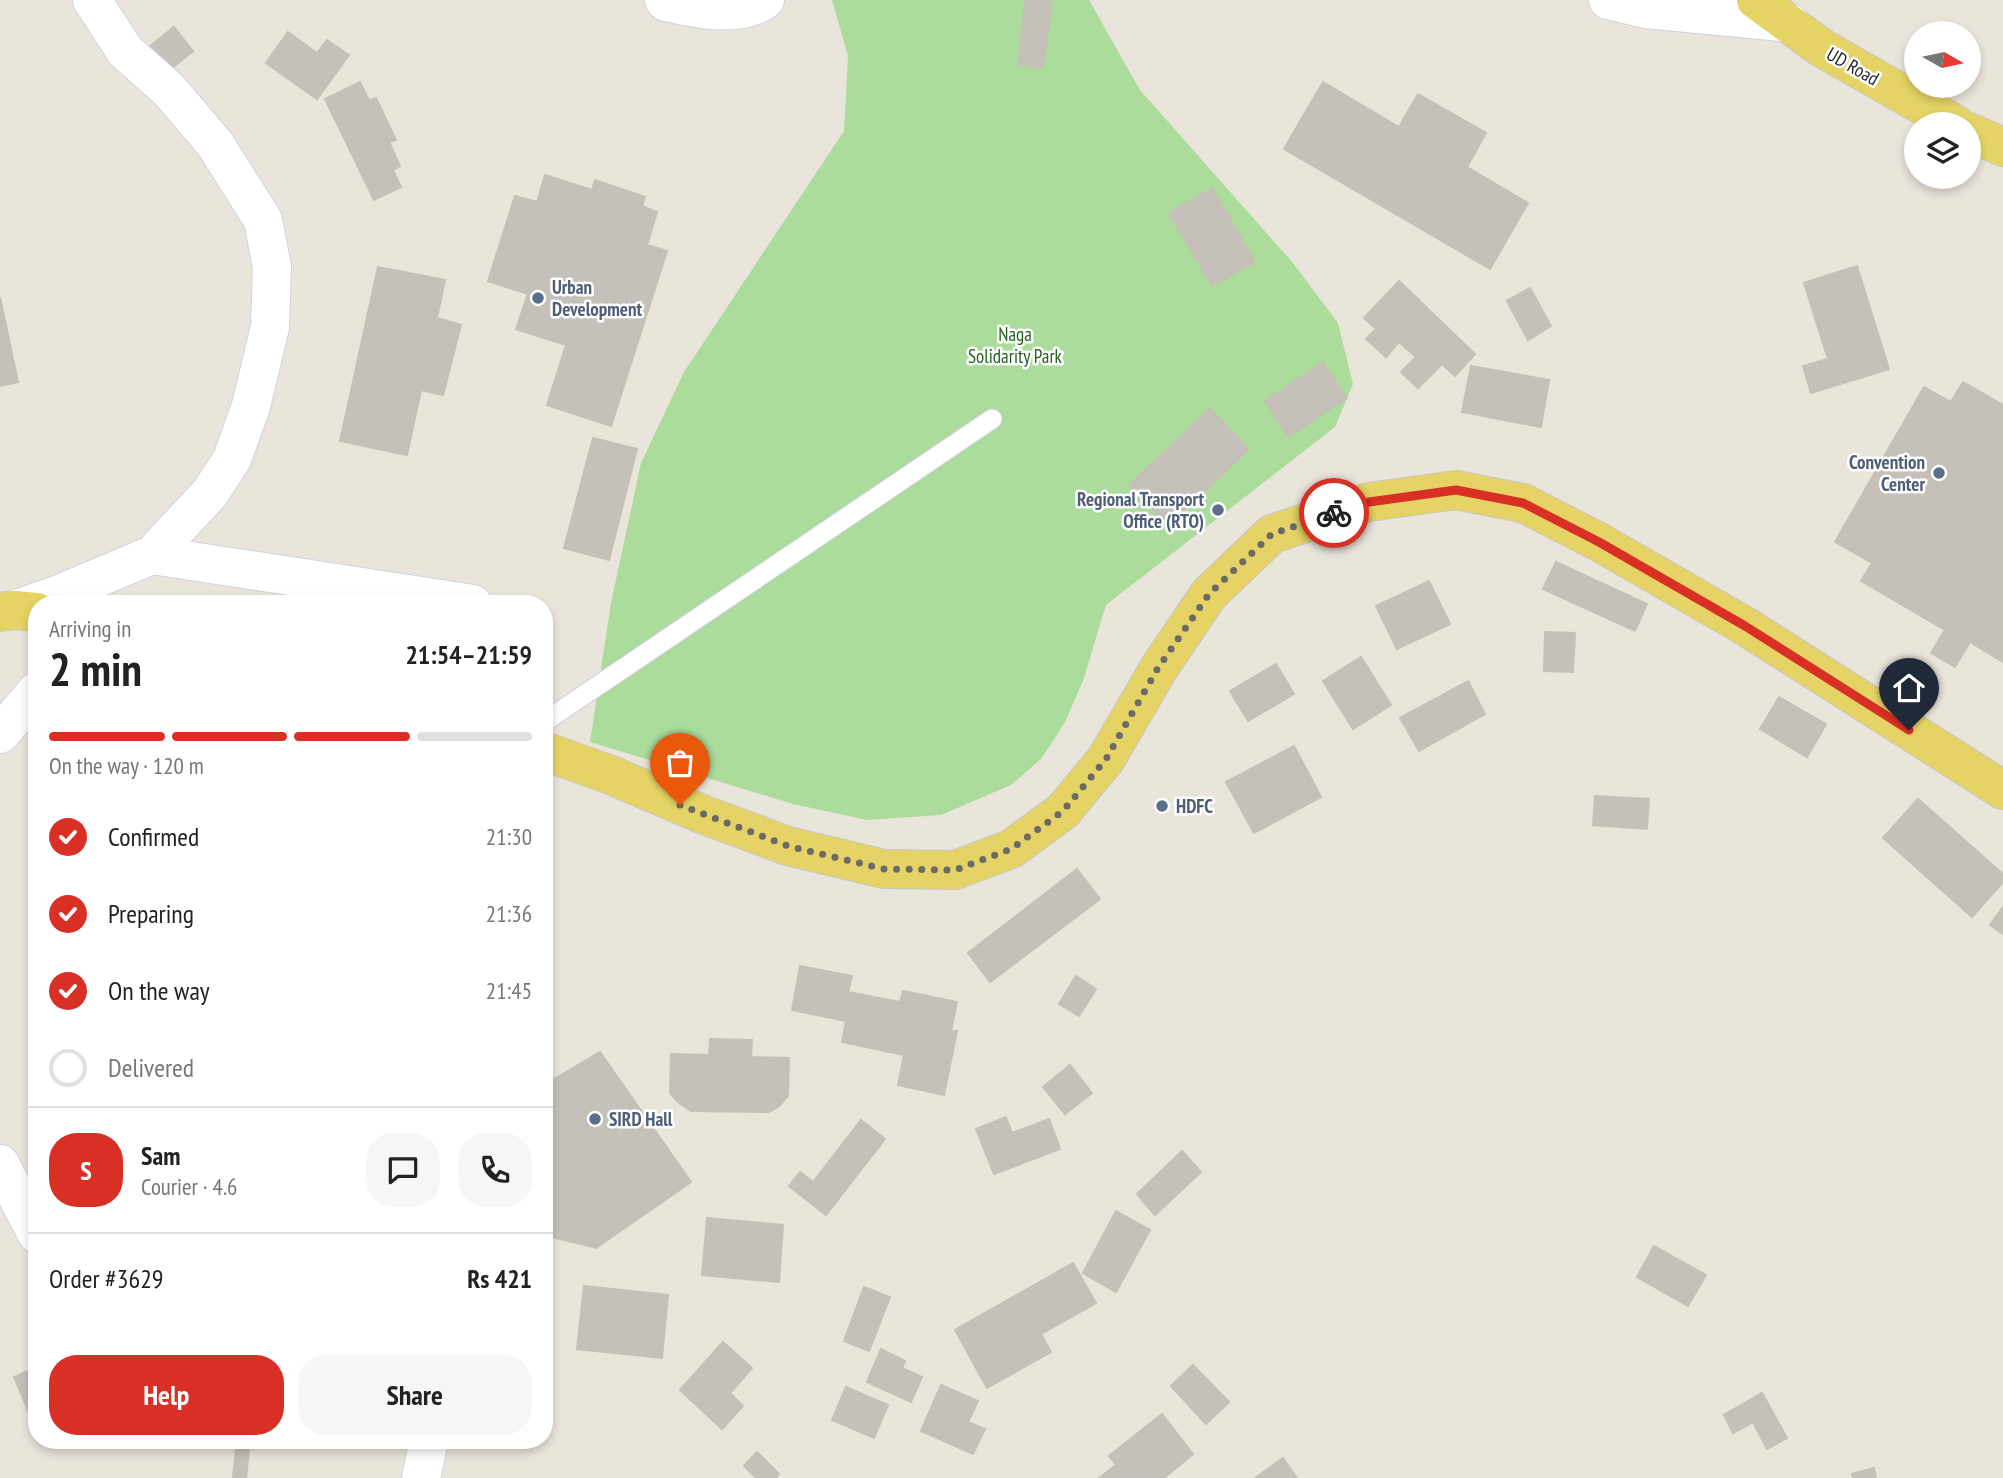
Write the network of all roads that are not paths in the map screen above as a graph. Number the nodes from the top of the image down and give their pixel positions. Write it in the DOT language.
graph roads {
  1 [pos="92,0"];
  2 [pos="664,0"];
  3 [pos="765,0"];
  4 [pos="1608,0"];
  5 [pos="1756,0"];
  6 [pos="1790,23"];
  7 [pos="1934,112"];
  8 [pos="1981,137"];
  9 [pos="2003,147"];
  10 [pos="992,419"];
  11 [pos="152,555"];
  12 [pos="57,595"];
  13 [pos="414,595"];
  14 [pos="28,701"];
  15 [pos="553,716"];
  16 [pos="0,734"];
  17 [pos="553,754"];
  18 [pos="2003,790"];
  19 [pos="0,1164"];
  20 [pos="28,1217"];
  21 [pos="427,1449"];
  22 [pos="421,1478"];
  1 -- 11 [label="street"];
  2 -- 3 [label="street"];
  4 -- 6 [label="street"];
  5 -- 6 [label="main road, UD Road"];
  6 -- 7 [label="main road, UD Road"];
  8 -- 9 [label="main road"];
  10 -- 15 [label="lane"];
  11 -- 12 [label="street"];
  11 -- 13 [label="street"];
  14 -- 16 [label="street"];
  17 -- 18 [label="main road"];
  19 -- 20 [label="street"];
  21 -- 22 [label="street"];
}
